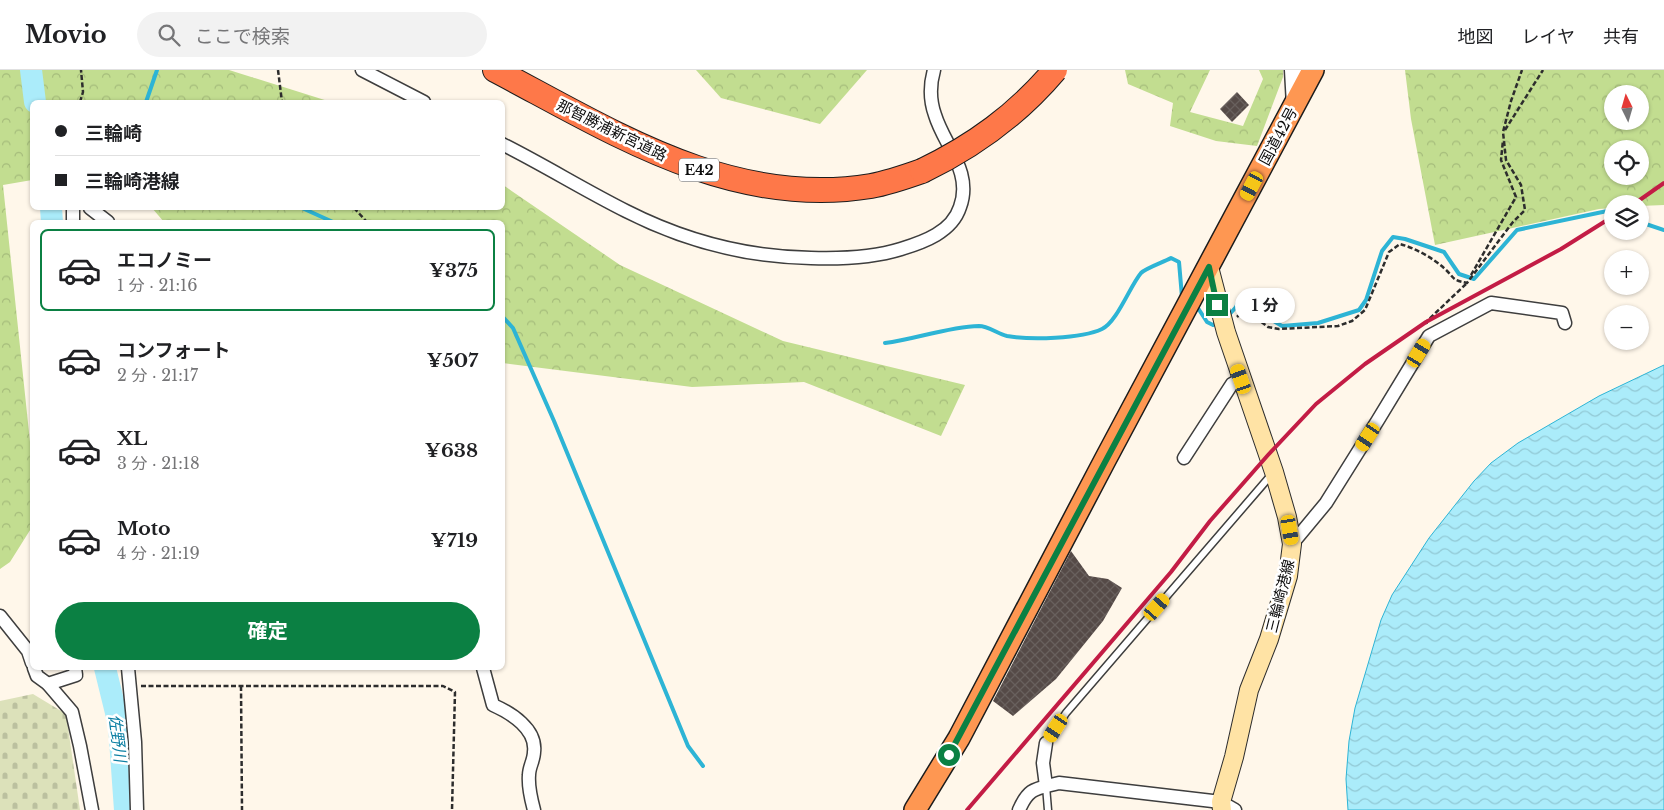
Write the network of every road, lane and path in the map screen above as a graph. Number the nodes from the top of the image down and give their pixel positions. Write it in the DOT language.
graph roads {
  1 [pos="80,70"];
  2 [pos="278,70"];
  3 [pos="362,70"];
  4 [pos="495,70"];
  5 [pos="934,70"];
  6 [pos="1055,70"];
  7 [pos="1293,70"];
  8 [pos="1314,70"];
  9 [pos="1522,70"];
  10 [pos="1543,70"];
  11 [pos="80,100"];
  12 [pos="282,100"];
  13 [pos="420,100"];
  14 [pos="1295,105"];
  15 [pos="1504,132"];
  16 [pos="505,146"];
  17 [pos="93,210"];
  18 [pos="356,210"];
  19 [pos="105,220"];
  20 [pos="365,220"];
  21 [pos="1209,267"];
  22 [pos="1467,283"];
  23 [pos="1426,322"];
  24 [pos="1565,323"];
  25 [pos="1231,327"];
  26 [pos="1241,379"];
  27 [pos="1184,458"];
  28 [pos="1274,472"];
  29 [pos="1292,544"];
  30 [pos="0,616"];
  31 [pos="30,658"];
  32 [pos="35,670"];
  33 [pos="75,670"];
  34 [pos="128,670"];
  35 [pos="484,670"];
  36 [pos="48,684"];
  37 [pos="129,686"];
  38 [pos="241,686"];
  39 [pos="1046,743"];
  40 [pos="1046,786"];
  41 [pos="1226,807"];
  42 [pos="92,810"];
  43 [pos="137,810"];
  44 [pos="242,810"];
  45 [pos="452,810"];
  46 [pos="534,810"];
  47 [pos="915,810"];
  48 [pos="1019,810"];
  49 [pos="1048,810"];
  1 -- 11 [label="path"];
  2 -- 12 [label="path"];
  3 -- 13 [label="street"];
  4 -- 6 [label="highway, 那智勝浦新宮道路 / E42, bridge"];
  5 -- 16 [label="street"];
  7 -- 14 [label="street"];
  8 -- 14 [label="highway, 国道42号"];
  9 -- 15 [label="path"];
  10 -- 15 [label="path"];
  14 -- 21 [label="highway, 国道42号"];
  15 -- 22 [label="path"];
  15 -- 22 [label="path"];
  17 -- 19 [label="street"];
  18 -- 20 [label="path"];
  21 -- 25 [label="main road, 三輪崎港線"];
  21 -- 47 [label="highway, 国道42号"];
  22 -- 23 [label="path"];
  22 -- 25 [label="path"];
  24 -- 29 [label="street"];
  25 -- 26 [label="main road, 三輪崎港線"];
  26 -- 27 [label="street"];
  26 -- 28 [label="main road, 三輪崎港線"];
  28 -- 29 [label="main road, 三輪崎港線"];
  28 -- 39 [label="lane"];
  29 -- 41 [label="main road, 三輪崎港線"];
  30 -- 31 [label="street"];
  32 -- 36 [label="street"];
  33 -- 36 [label="street"];
  34 -- 37 [label="street"];
  35 -- 46 [label="street"];
  36 -- 42 [label="street"];
  37 -- 38 [label="path"];
  37 -- 43 [label="street"];
  38 -- 44 [label="path"];
  38 -- 45 [label="path"];
  39 -- 40 [label="street"];
  40 -- 41 [label="street"];
  40 -- 48 [label="street"];
  40 -- 49 [label="lane"];
}
